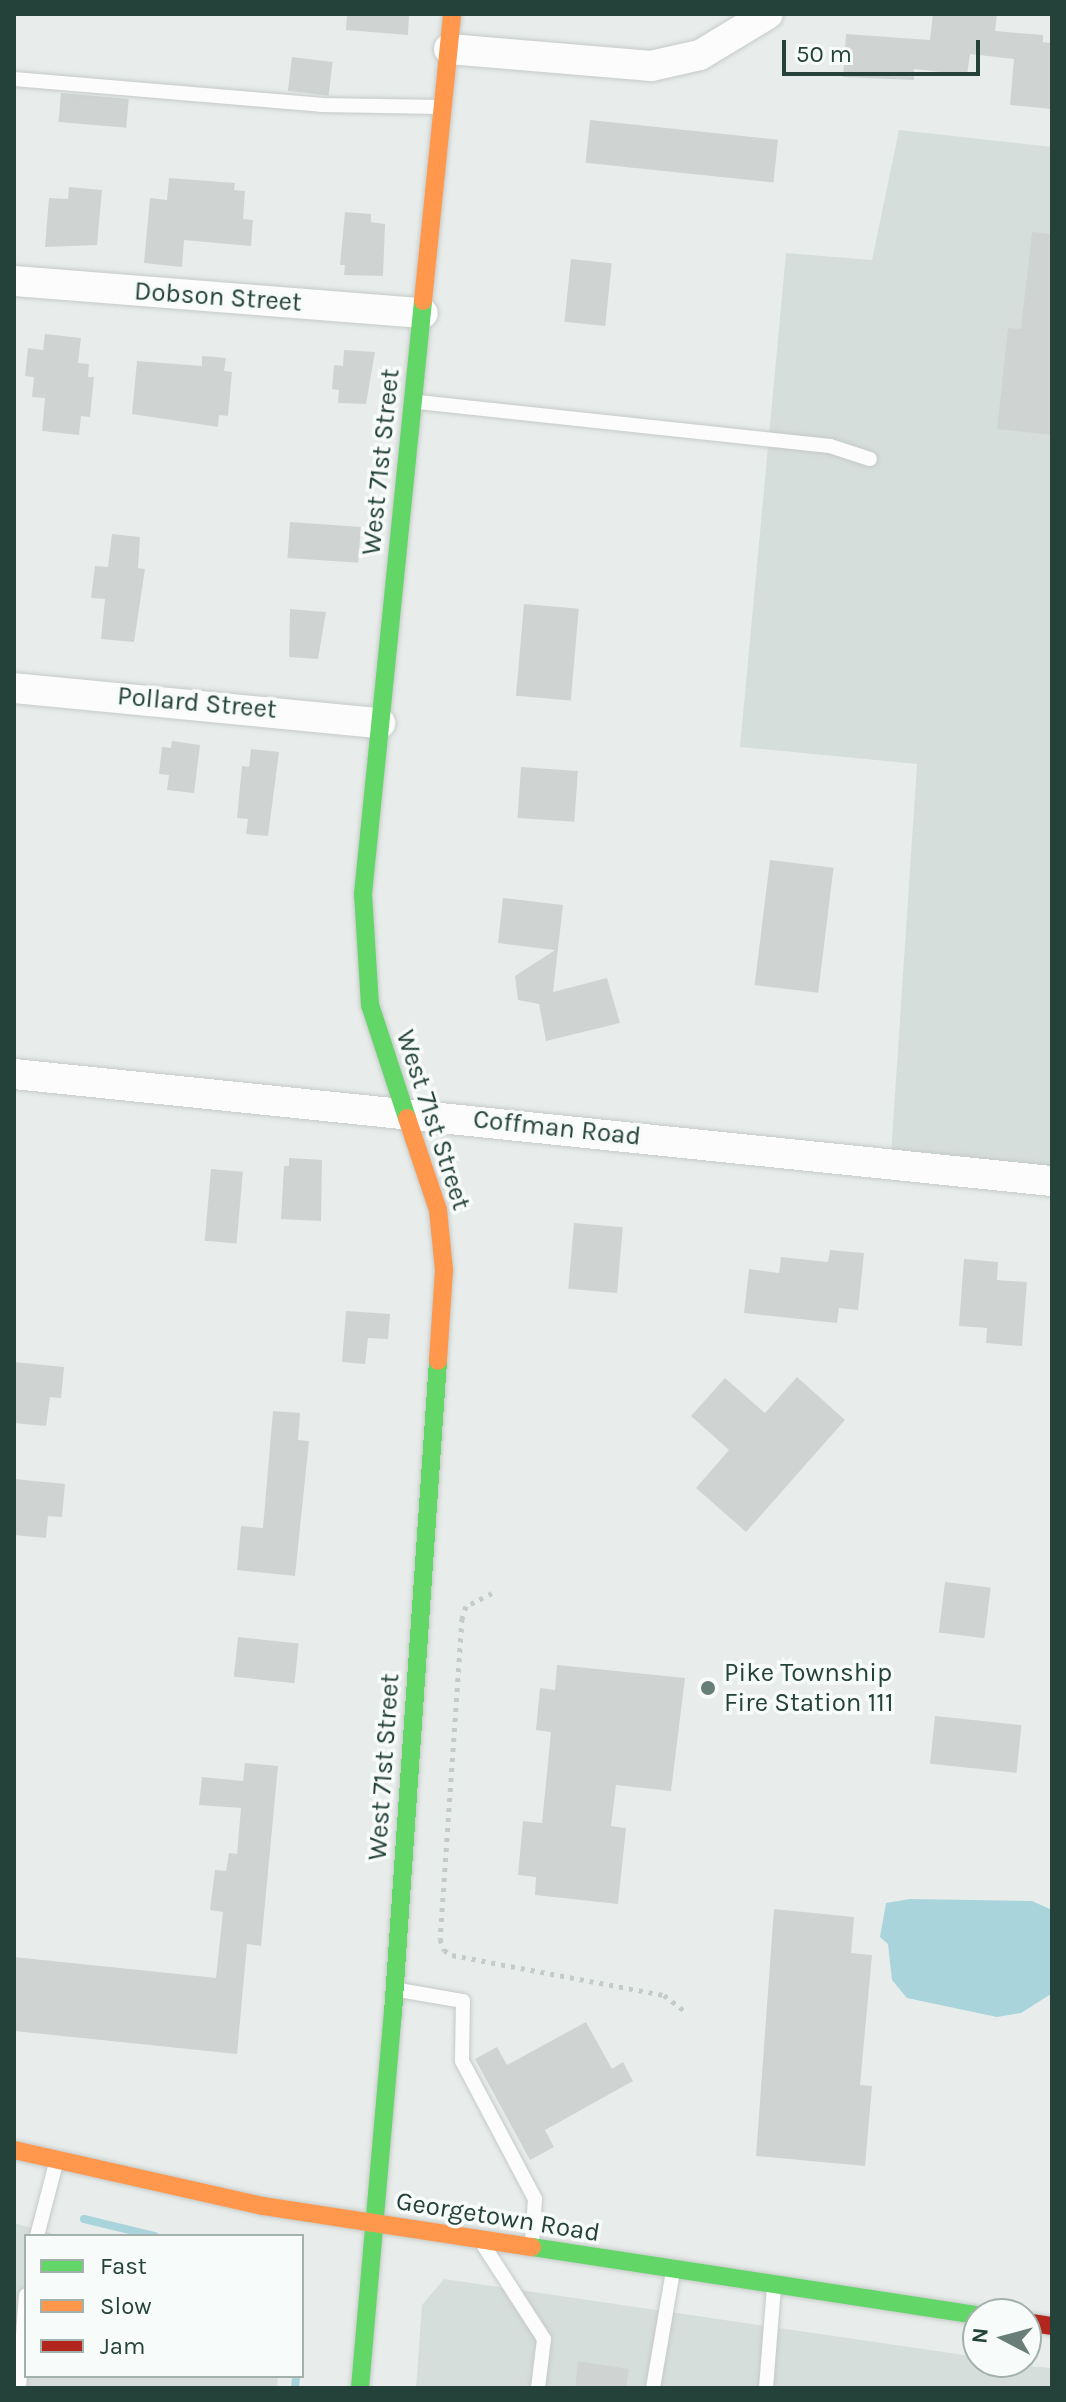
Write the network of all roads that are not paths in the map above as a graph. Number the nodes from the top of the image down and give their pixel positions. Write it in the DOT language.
graph roads {
  1 [pos="452,14"];
  2 [pos="768,14"];
  3 [pos="449,49"];
  4 [pos="14,79"];
  5 [pos="443,108"];
  6 [pos="14,281"];
  7 [pos="423,313"];
  8 [pos="413,402"];
  9 [pos="870,459"];
  10 [pos="14,688"];
  11 [pos="380,723"];
  12 [pos="14,1074"];
  13 [pos="405,1111"];
  14 [pos="1052,1181"];
  15 [pos="395,1989"];
  16 [pos="14,2150"];
  17 [pos="57,2159"];
  18 [pos="375,2224"];
  19 [pos="38,2234"];
  20 [pos="482,2243"];
  21 [pos="532,2250"];
  22 [pos="673,2271"];
  23 [pos="774,2285"];
  24 [pos="962,2313"];
  25 [pos="24,2322"];
  26 [pos="19,2388"];
  27 [pos="360,2388"];
  28 [pos="538,2388"];
  29 [pos="653,2388"];
  30 [pos="766,2388"];
  1 -- 3 [label="main road, West 71st Street"];
  2 -- 3 [label="street"];
  3 -- 5 [label="main road, West 71st Street"];
  4 -- 5 [label="lane"];
  5 -- 7 [label="main road, West 71st Street"];
  6 -- 7 [label="street, Dobson Street"];
  7 -- 8 [label="main road, West 71st Street"];
  8 -- 9 [label="lane"];
  8 -- 11 [label="main road, West 71st Street"];
  10 -- 11 [label="street, Pollard Street"];
  11 -- 13 [label="main road, West 71st Street"];
  12 -- 13 [label="street, Coffman Road"];
  13 -- 14 [label="street, Coffman Road"];
  13 -- 15 [label="main road, West 71st Street"];
  15 -- 18 [label="main road, West 71st Street"];
  15 -- 21 [label="lane"];
  16 -- 17 [label="main road, Georgetown Road"];
  17 -- 18 [label="main road, Georgetown Road"];
  17 -- 19 [label="lane"];
  18 -- 20 [label="main road, Georgetown Road"];
  18 -- 27 [label="main road, West 71st Street"];
  20 -- 21 [label="main road, Georgetown Road"];
  20 -- 28 [label="lane"];
  21 -- 22 [label="main road, Georgetown Road"];
  22 -- 23 [label="main road, Georgetown Road"];
  22 -- 29 [label="lane"];
  23 -- 24 [label="main road, Georgetown Road"];
  23 -- 30 [label="lane"];
  25 -- 26 [label="lane"];
}
